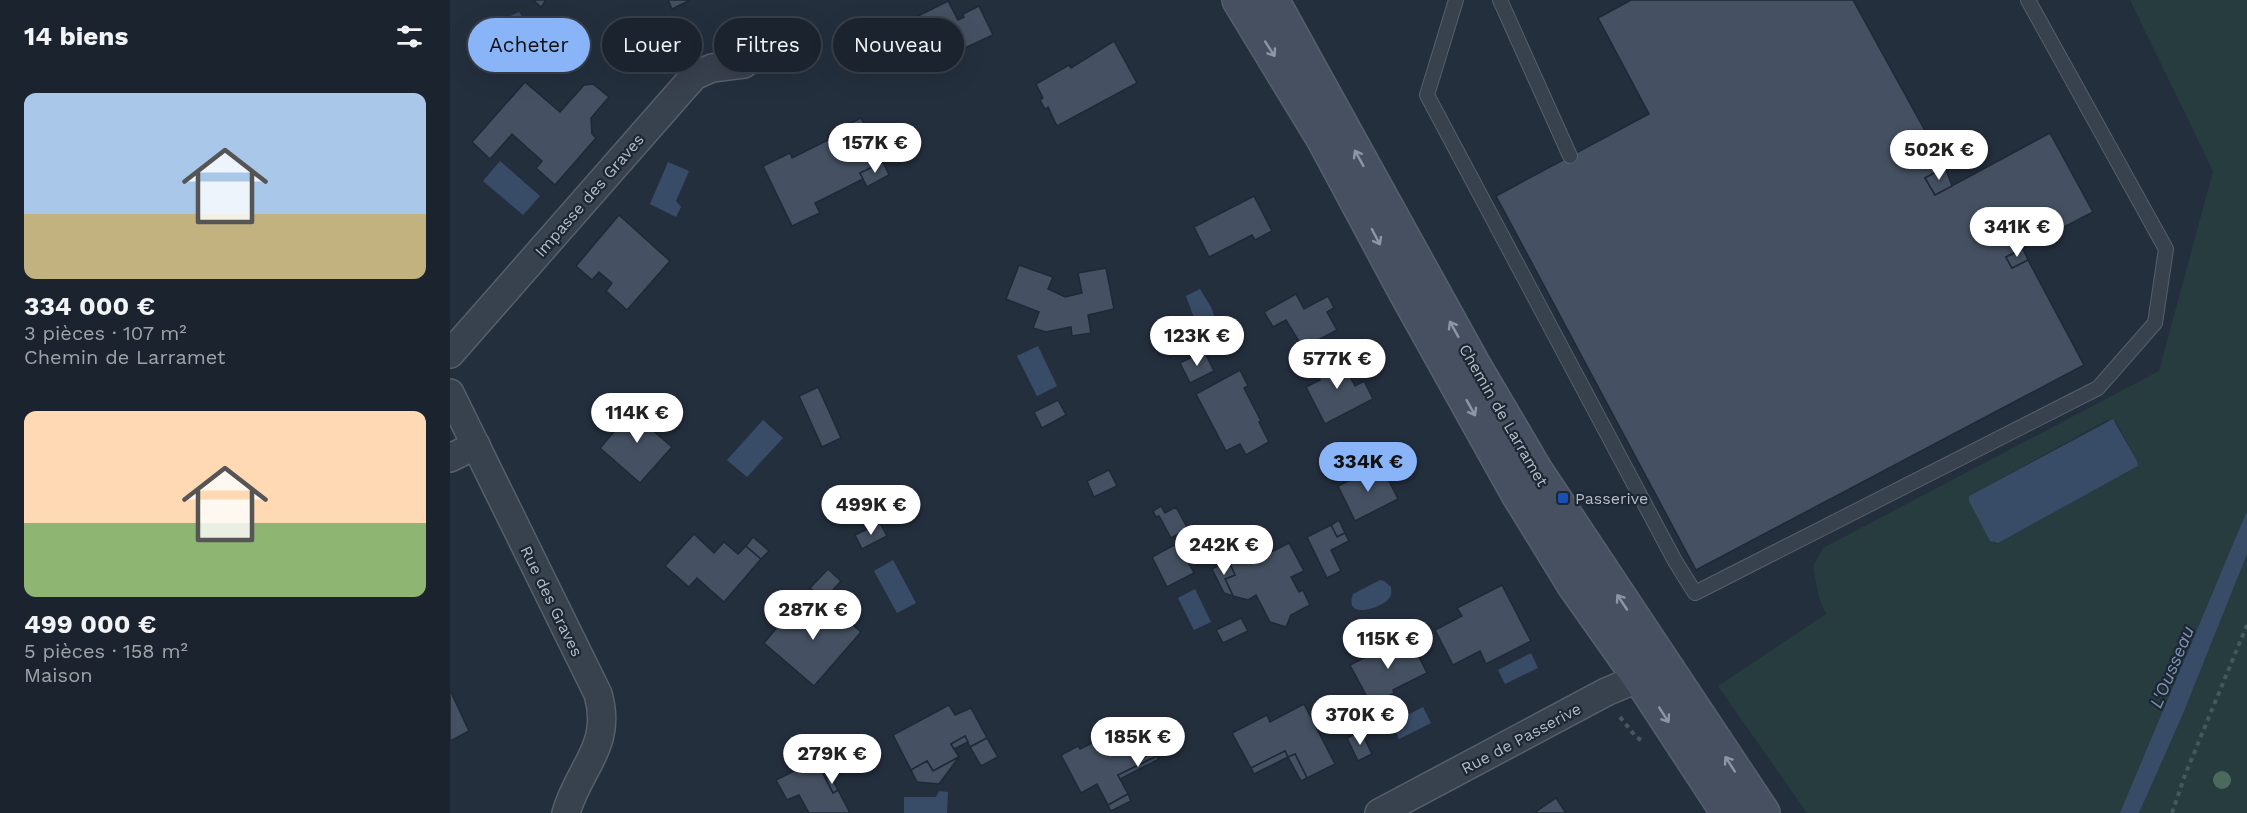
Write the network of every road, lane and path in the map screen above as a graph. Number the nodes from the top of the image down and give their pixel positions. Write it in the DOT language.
graph roads {
  1 [pos="1239,0"];
  2 [pos="1272,0"];
  3 [pos="1456,0"];
  4 [pos="1500,0"];
  5 [pos="2028,0"];
  6 [pos="714,68"];
  7 [pos="1570,156"];
  8 [pos="450,354"];
  9 [pos="450,393"];
  10 [pos="476,446"];
  11 [pos="450,458"];
  12 [pos="2247,626"];
  13 [pos="1651,669"];
  14 [pos="566,813"];
  15 [pos="1379,813"];
  16 [pos="1728,813"];
  17 [pos="1763,813"];
  18 [pos="2172,813"];
  1 -- 13 [label="main road, Chemin de Larramet, one-way"];
  13 -- 2 [label="main road, Chemin de Larramet, one-way"];
  3 -- 5 [label="lane"];
  4 -- 7 [label="lane"];
  6 -- 8 [label="street, Impasse des Graves"];
  9 -- 10 [label="street, Rue des Graves"];
  10 -- 11 [label="street"];
  10 -- 14 [label="street, Rue des Graves"];
  12 -- 18 [label="path"];
  13 -- 15 [label="street, Rue de Passerive"];
  13 -- 16 [label="main road, Chemin de Larramet, one-way"];
  17 -- 13 [label="main road, Chemin de Larramet, one-way"];
}
